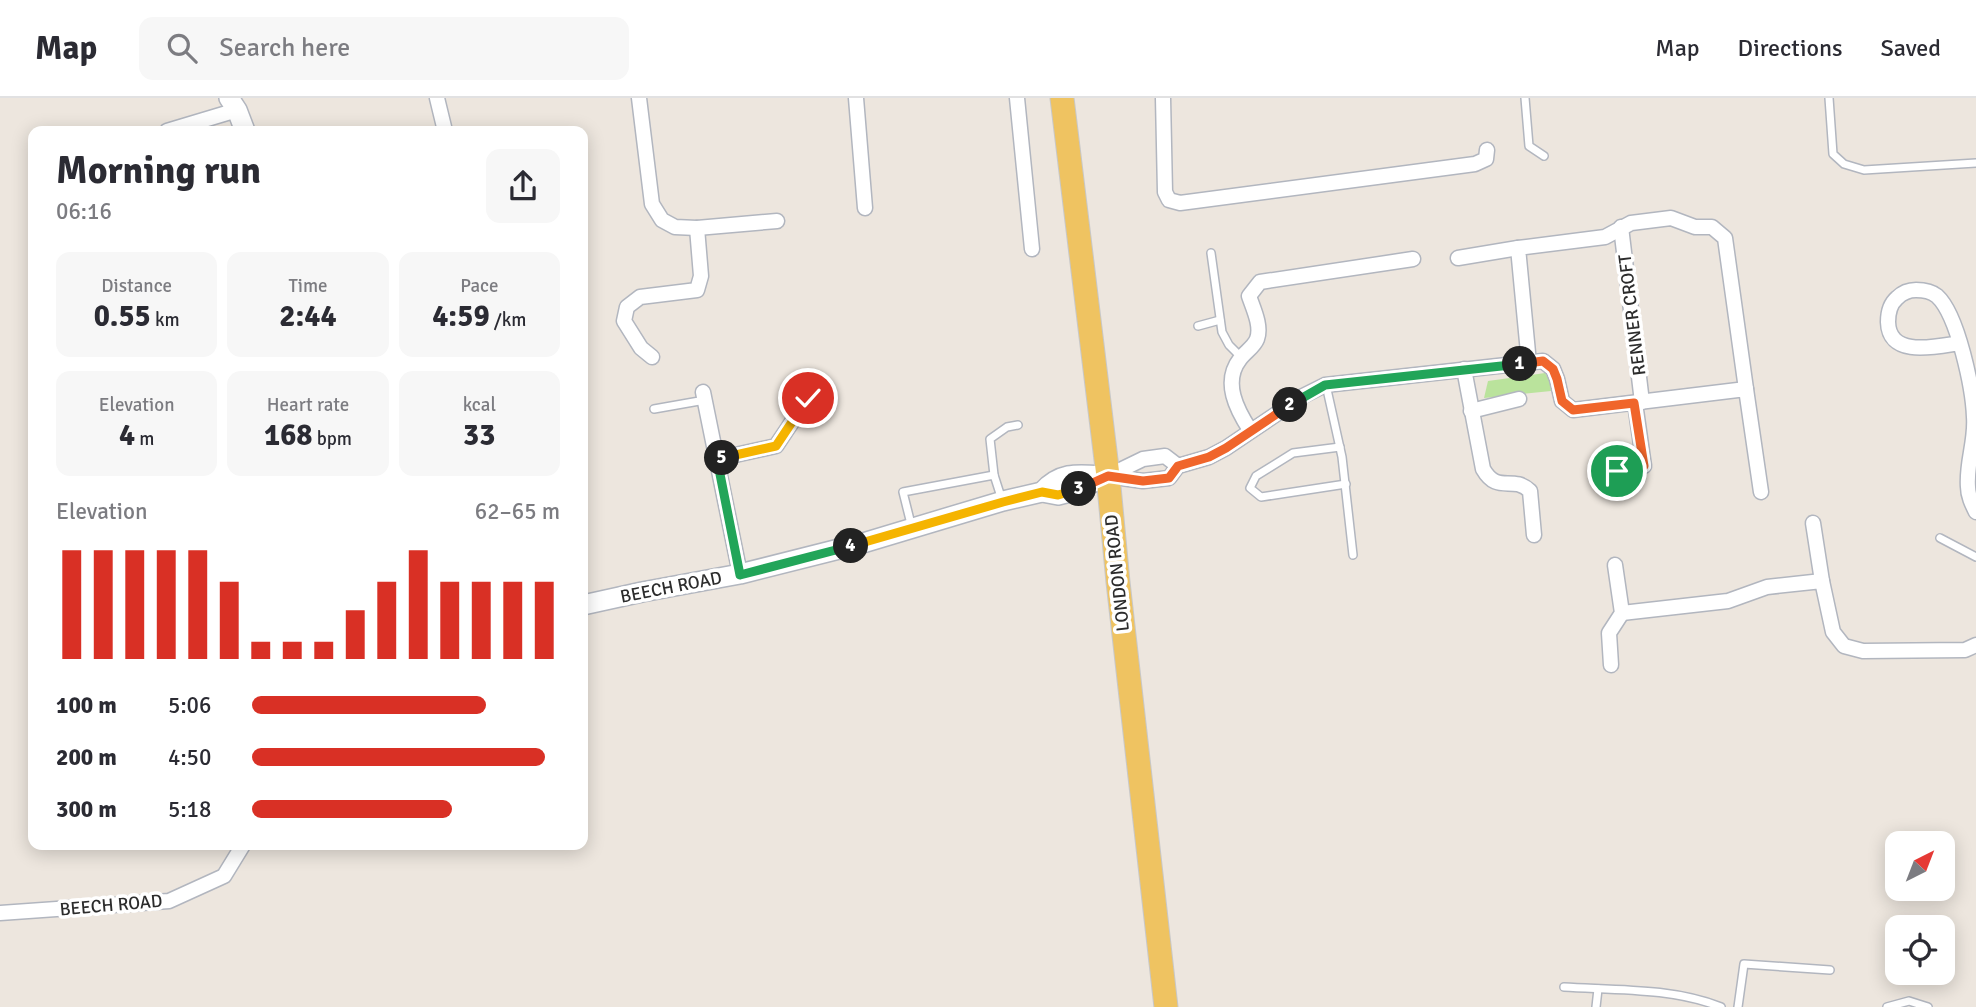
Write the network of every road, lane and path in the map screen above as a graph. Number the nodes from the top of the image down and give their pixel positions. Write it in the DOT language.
graph roads {
  1 [pos="437,98"];
  2 [pos="639,98"];
  3 [pos="856,98"];
  4 [pos="1017,98"];
  5 [pos="1062,98"];
  6 [pos="1163,98"];
  7 [pos="1525,98"];
  8 [pos="1829,98"];
  9 [pos="233,104"];
  10 [pos="179,126"];
  11 [pos="243,126"];
  12 [pos="443,126"];
  13 [pos="1487,150"];
  14 [pos="1544,156"];
  15 [pos="1976,163"];
  16 [pos="865,208"];
  17 [pos="777,221"];
  18 [pos="697,228"];
  19 [pos="1621,228"];
  20 [pos="1518,248"];
  21 [pos="1031,249"];
  22 [pos="1211,253"];
  23 [pos="1458,258"];
  24 [pos="1413,259"];
  25 [pos="1220,320"];
  26 [pos="1198,326"];
  27 [pos="1960,343"];
  28 [pos="652,357"];
  29 [pos="1241,357"];
  30 [pos="1529,363"];
  31 [pos="1464,369"];
  32 [pos="1325,385"];
  33 [pos="1746,389"];
  34 [pos="704,396"];
  35 [pos="808,398"];
  36 [pos="1519,399"];
  37 [pos="1638,402"];
  38 [pos="654,409"];
  39 [pos="1471,411"];
  40 [pos="1018,425"];
  41 [pos="1250,430"];
  42 [pos="1340,447"];
  43 [pos="717,459"];
  44 [pos="1178,466"];
  45 [pos="1617,471"];
  46 [pos="994,475"];
  47 [pos="1108,476"];
  48 [pos="1346,484"];
  49 [pos="1761,492"];
  50 [pos="1003,502"];
  51 [pos="1976,512"];
  52 [pos="1813,523"];
  53 [pos="912,529"];
  54 [pos="1534,535"];
  55 [pos="1940,538"];
  56 [pos="1353,555"];
  57 [pos="1976,558"];
  58 [pos="1615,565"];
  59 [pos="740,575"];
  60 [pos="1822,581"];
  61 [pos="588,604"];
  62 [pos="1622,612"];
  63 [pos="1976,645"];
  64 [pos="1611,665"];
  65 [pos="240,850"];
  66 [pos="0,913"];
  67 [pos="1830,970"];
  68 [pos="1564,988"];
  69 [pos="1598,989"];
  70 [pos="1166,1007"];
  71 [pos="1596,1007"];
  72 [pos="1721,1007"];
  73 [pos="1738,1007"];
  74 [pos="1887,1007"];
  75 [pos="1928,1007"];
  1 -- 12 [label="street"];
  2 -- 18 [label="street"];
  3 -- 16 [label="street"];
  4 -- 21 [label="street"];
  5 -- 47 [label="main road, LONDON ROAD"];
  6 -- 13 [label="street"];
  7 -- 14 [label="lane"];
  8 -- 15 [label="lane"];
  9 -- 10 [label="street"];
  9 -- 11 [label="street"];
  17 -- 18 [label="street"];
  18 -- 28 [label="street"];
  19 -- 20 [label="street"];
  19 -- 33 [label="street"];
  19 -- 37 [label="street, RENNER CROFT"];
  20 -- 23 [label="street"];
  20 -- 30 [label="street"];
  22 -- 25 [label="lane"];
  24 -- 29 [label="street"];
  25 -- 26 [label="lane"];
  25 -- 29 [label="lane"];
  27 -- 27 [label="street"];
  27 -- 51 [label="street"];
  29 -- 41 [label="street"];
  30 -- 31 [label="street"];
  30 -- 37 [label="street"];
  31 -- 32 [label="street"];
  31 -- 39 [label="street"];
  32 -- 41 [label="street"];
  32 -- 42 [label="lane"];
  33 -- 37 [label="street"];
  33 -- 49 [label="street"];
  34 -- 38 [label="lane"];
  34 -- 43 [label="street"];
  35 -- 43 [label="street"];
  36 -- 39 [label="street"];
  37 -- 45 [label="street, RENNER CROFT"];
  39 -- 54 [label="street"];
  40 -- 46 [label="lane"];
  41 -- 44 [label="street"];
  42 -- 48 [label="lane"];
  42 -- 48 [label="lane"];
  43 -- 59 [label="street"];
  44 -- 47 [label="street"];
  44 -- 47 [label="street"];
  46 -- 50 [label="lane"];
  46 -- 53 [label="lane"];
  47 -- 50 [label="street, BEECH ROAD"];
  47 -- 70 [label="main road, LONDON ROAD"];
  48 -- 56 [label="lane"];
  50 -- 53 [label="street, BEECH ROAD"];
  52 -- 60 [label="street"];
  53 -- 59 [label="street, BEECH ROAD"];
  55 -- 57 [label="lane"];
  58 -- 62 [label="street"];
  59 -- 61 [label="street, BEECH ROAD"];
  60 -- 62 [label="street"];
  60 -- 63 [label="street"];
  62 -- 64 [label="street"];
  65 -- 66 [label="street, BEECH ROAD"];
  67 -- 73 [label="lane"];
  68 -- 69 [label="lane"];
  69 -- 71 [label="lane"];
  69 -- 72 [label="lane"];
  74 -- 75 [label="lane"];
}
